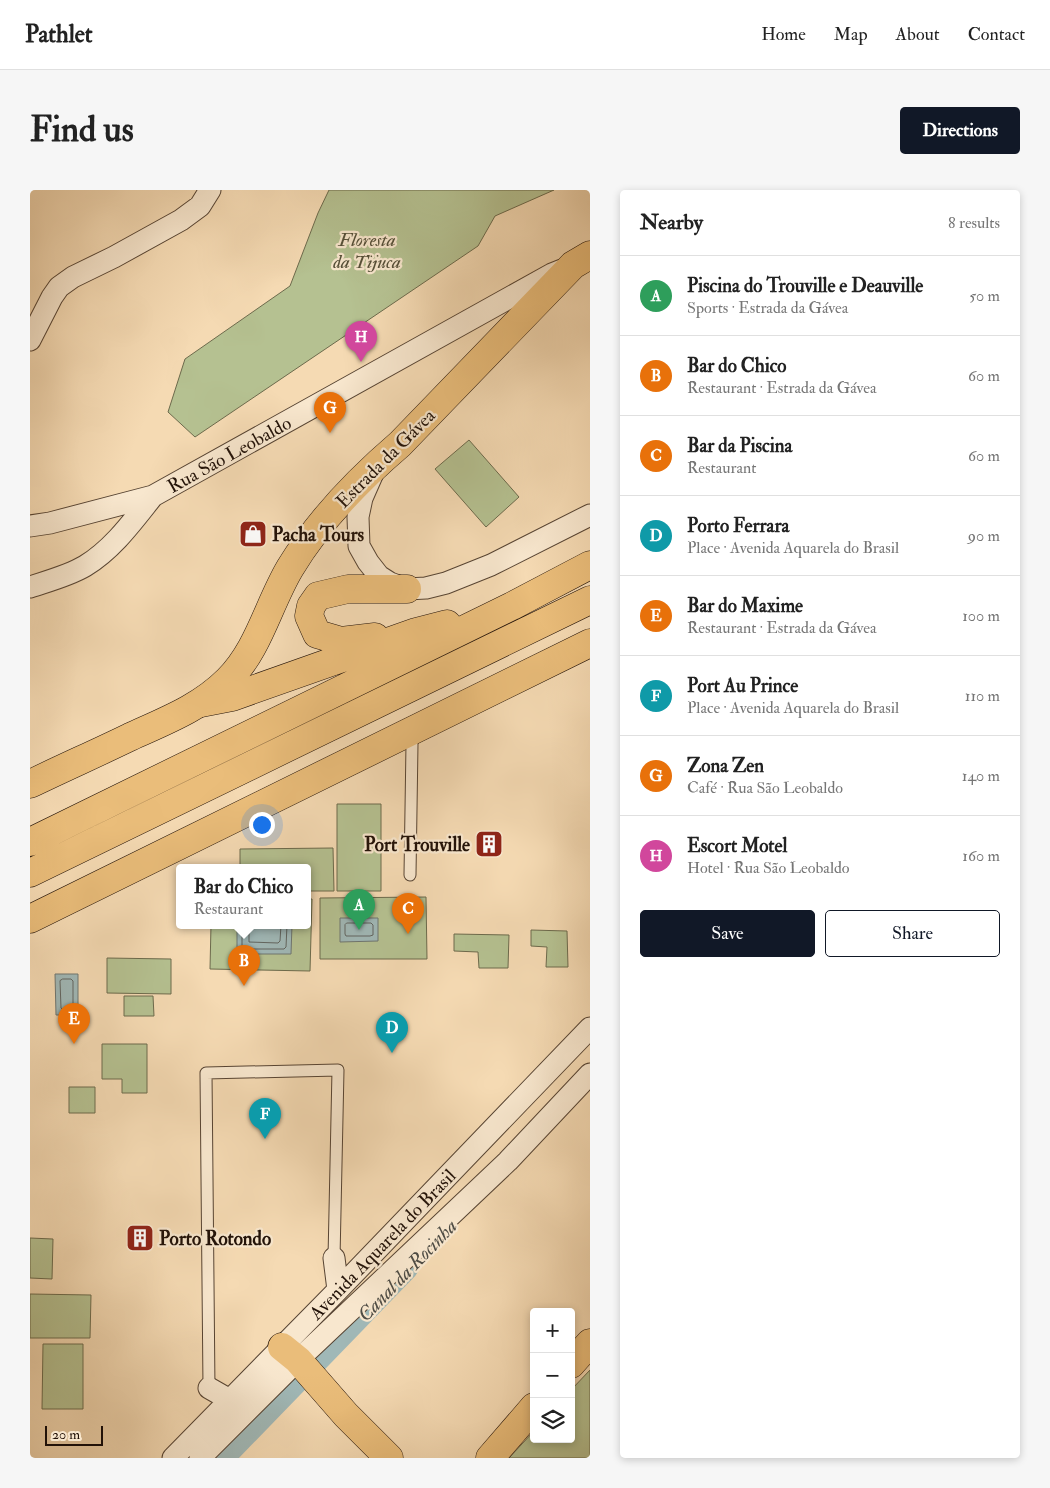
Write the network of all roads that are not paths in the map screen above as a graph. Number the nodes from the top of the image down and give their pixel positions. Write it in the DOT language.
graph roads {
  1 [pos="210,190"];
  2 [pos="582,260"];
  3 [pos="30,340"];
  4 [pos="377,463"];
  5 [pos="153,496"];
  6 [pos="590,515"];
  7 [pos="30,526"];
  8 [pos="590,565"];
  9 [pos="30,587"];
  10 [pos="407,589"];
  11 [pos="590,600"];
  12 [pos="512,606"];
  13 [pos="416,632"];
  14 [pos="590,643"];
  15 [pos="201,703"];
  16 [pos="411,732"];
  17 [pos="30,784"];
  18 [pos="30,842"];
  19 [pos="30,874"];
  20 [pos="410,875"];
  21 [pos="30,918"];
  22 [pos="590,1028"];
  23 [pos="590,1074"];
  24 [pos="334,1258"];
  25 [pos="338,1290"];
  26 [pos="590,1343"];
  27 [pos="296,1360"];
  28 [pos="575,1360"];
  29 [pos="209,1388"];
  30 [pos="230,1400"];
  31 [pos="530,1412"];
  32 [pos="172,1458"];
  33 [pos="200,1458"];
  34 [pos="389,1458"];
  35 [pos="490,1458"];
  1 -- 3 [label="street"];
  2 -- 4 [label="main road, Estrada da Gávea"];
  2 -- 5 [label="street, Rua São Leobaldo"];
  4 -- 10 [label="street"];
  4 -- 15 [label="main road, Estrada da Gávea"];
  5 -- 7 [label="street, Rua São Leobaldo"];
  5 -- 9 [label="street"];
  6 -- 10 [label="street"];
  8 -- 12 [label="main road"];
  10 -- 13 [label="main road"];
  11 -- 19 [label="main road"];
  12 -- 13 [label="main road"];
  12 -- 18 [label="main road"];
  13 -- 15 [label="main road"];
  14 -- 16 [label="main road"];
  15 -- 17 [label="main road, Estrada da Gávea"];
  16 -- 20 [label="lane"];
  16 -- 21 [label="main road"];
  22 -- 25 [label="street, Avenida Aquarela do Brasil"];
  23 -- 27 [label="street, Avenida Aquarela do Brasil"];
  24 -- 25 [label="street"];
  24 -- 29 [label="lane"];
  25 -- 27 [label="street, Avenida Aquarela do Brasil"];
  26 -- 28 [label="main road"];
  27 -- 30 [label="street, Avenida Aquarela do Brasil"];
  27 -- 33 [label="street, Avenida Aquarela do Brasil"];
  27 -- 34 [label="main road"];
  29 -- 30 [label="street"];
  30 -- 32 [label="street, Avenida Aquarela do Brasil"];
  31 -- 35 [label="main road"];
}
